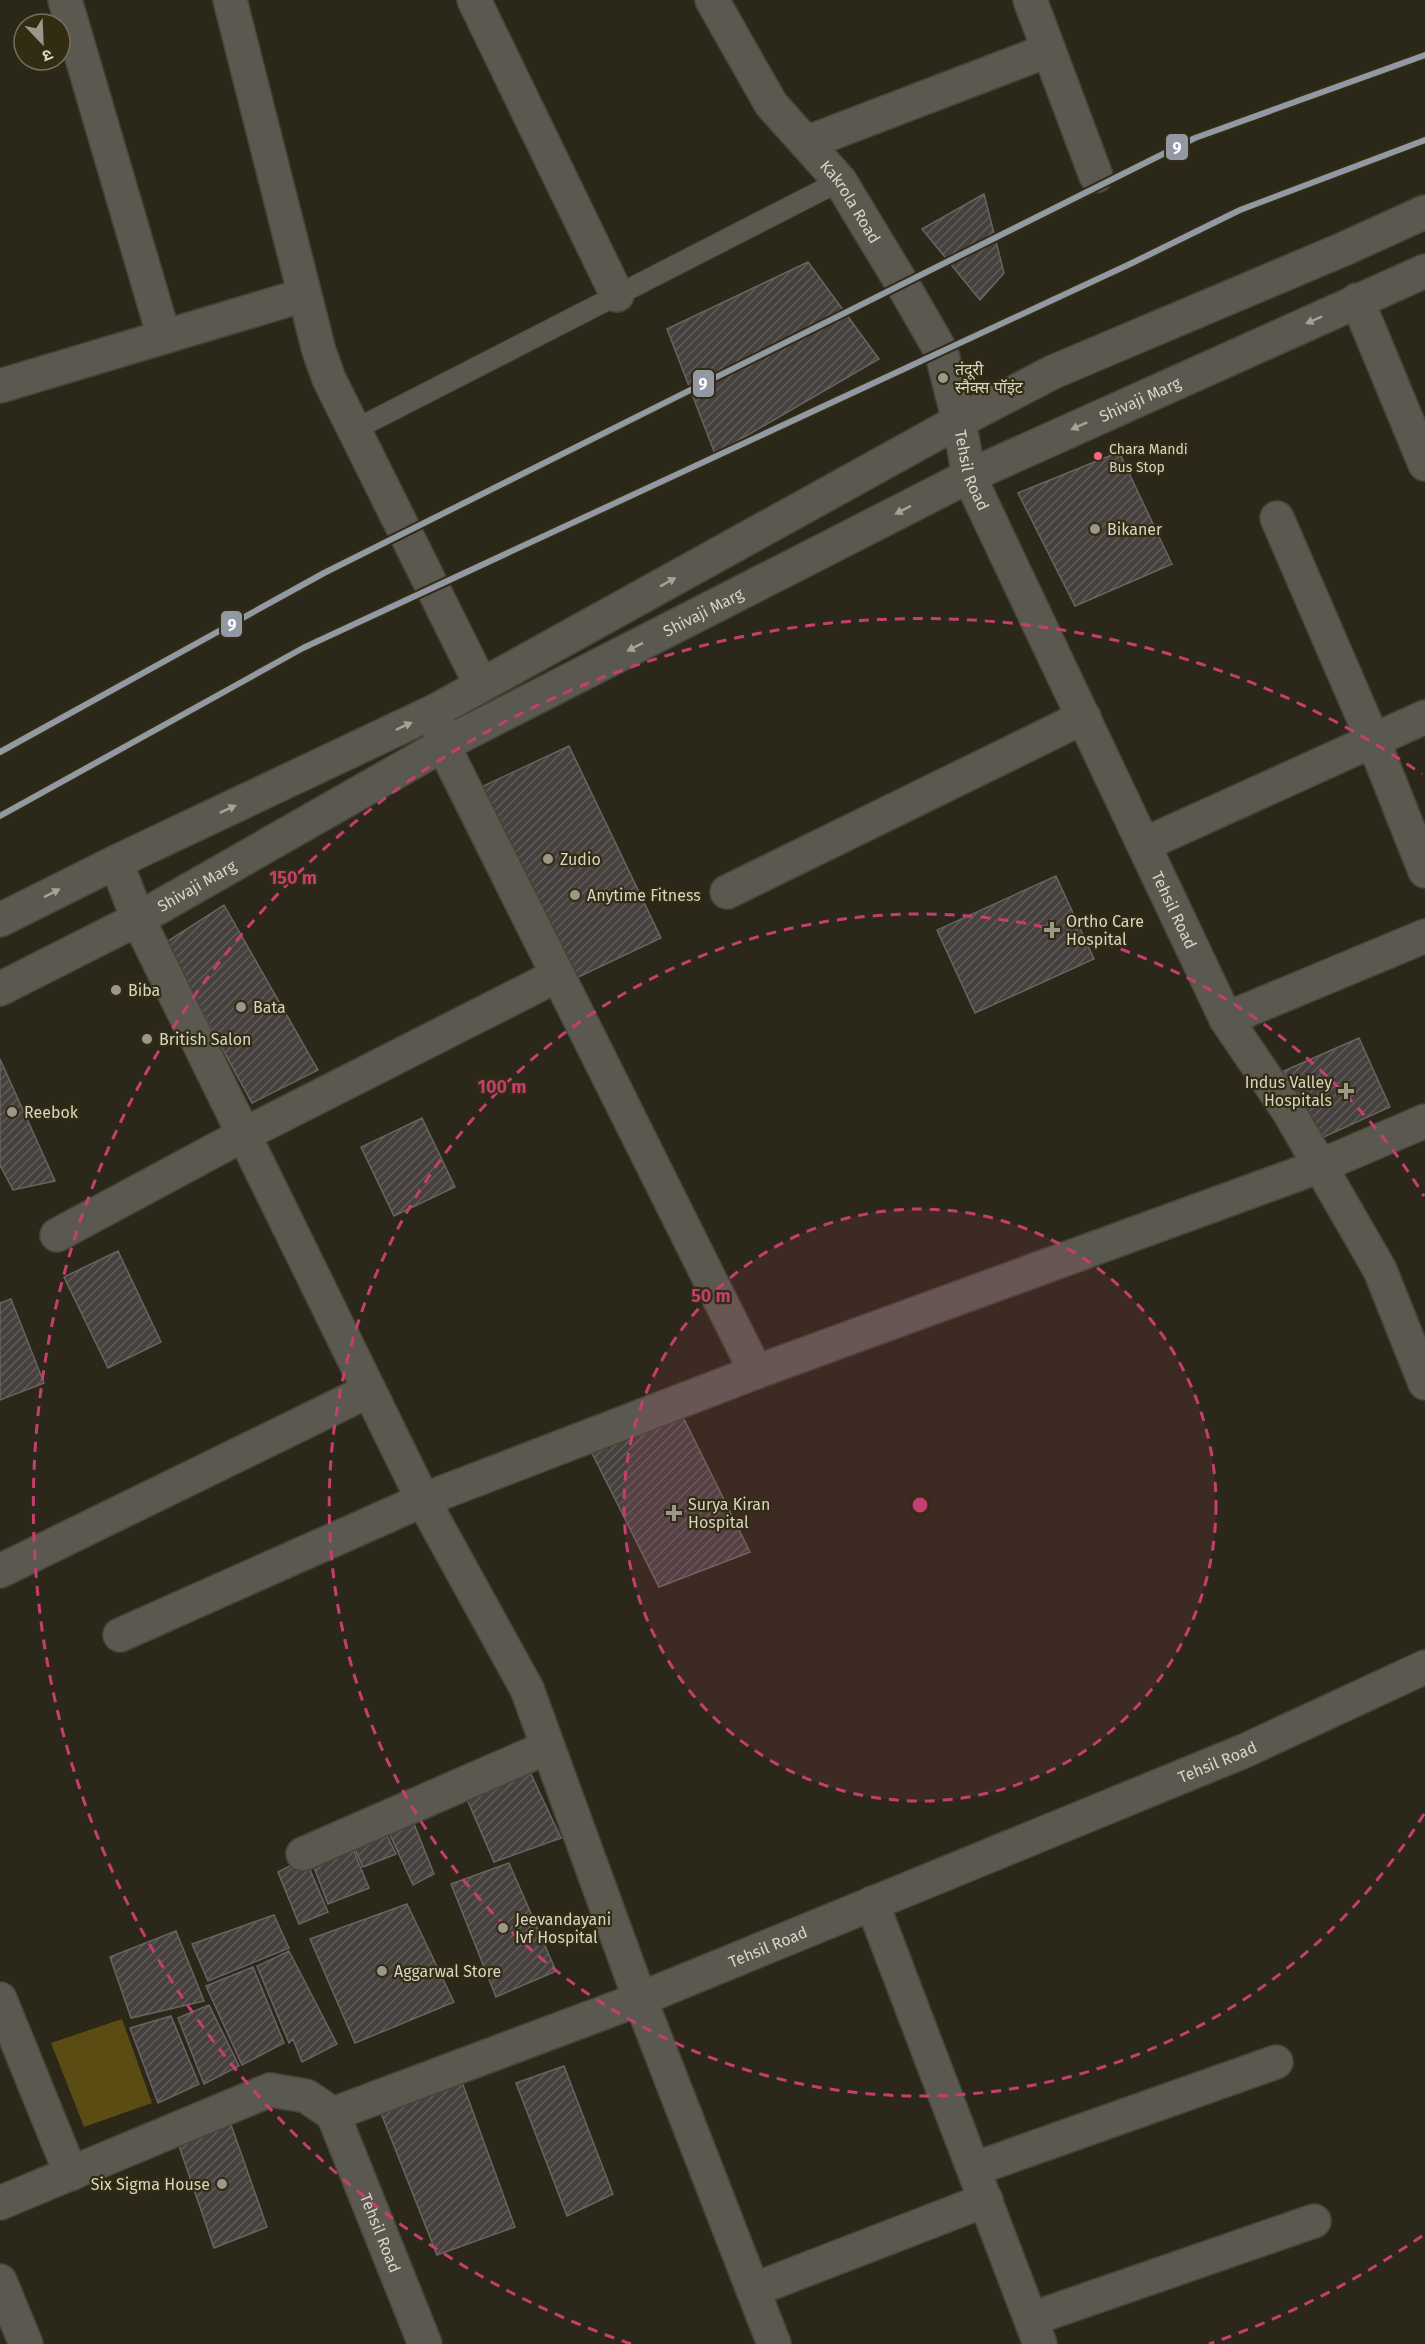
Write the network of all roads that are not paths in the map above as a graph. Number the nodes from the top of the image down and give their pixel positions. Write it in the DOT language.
graph roads {
  1 [pos="65,0"];
  2 [pos="230,0"];
  3 [pos="474,0"];
  4 [pos="712,0"];
  5 [pos="1030,0"];
  6 [pos="1049,50"];
  7 [pos="806,143"];
  8 [pos="1096,177"];
  9 [pos="840,182"];
  10 [pos="1425,212"];
  11 [pos="1425,271"];
  12 [pos="617,295"];
  13 [pos="304,296"];
  14 [pos="1357,300"];
  15 [pos="165,337"];
  16 [pos="0,386"];
  17 [pos="959,421"];
  18 [pos="354,430"];
  19 [pos="1425,464"];
  20 [pos="969,476"];
  21 [pos="1277,518"];
  22 [pos="481,685"];
  23 [pos="435,711"];
  24 [pos="1084,717"];
  25 [pos="1425,717"];
  26 [pos="1373,740"];
  27 [pos="443,745"];
  28 [pos="1145,844"];
  29 [pos="116,862"];
  30 [pos="1425,871"];
  31 [pos="727,892"];
  32 [pos="138,919"];
  33 [pos="0,920"];
  34 [pos="1425,936"];
  35 [pos="558,975"];
  36 [pos="0,989"];
  37 [pos="1226,1019"];
  38 [pos="1425,1121"];
  39 [pos="243,1135"];
  40 [pos="1320,1166"];
  41 [pos="57,1235"];
  42 [pos="756,1372"];
  43 [pos="1425,1383"];
  44 [pos="368,1391"];
  45 [pos="423,1500"];
  46 [pos="0,1571"];
  47 [pos="120,1635"];
  48 [pos="1425,1667"];
  49 [pos="548,1747"];
  50 [pos="303,1854"];
  51 [pos="872,1903"];
  52 [pos="0,1999"];
  53 [pos="640,1999"];
  54 [pos="1276,2062"];
  55 [pos="333,2114"];
  56 [pos="974,2169"];
  57 [pos="71,2174"];
  58 [pos="986,2200"];
  59 [pos="0,2203"];
  60 [pos="1314,2221"];
  61 [pos="0,2281"];
  62 [pos="753,2290"];
  63 [pos="1036,2331"];
  64 [pos="26,2344"];
  65 [pos="424,2344"];
  66 [pos="774,2344"];
  1 -- 15 [label="street"];
  2 -- 13 [label="street"];
  3 -- 12 [label="street"];
  4 -- 7 [label="street, Kakrola Road"];
  5 -- 6 [label="street"];
  6 -- 7 [label="street"];
  6 -- 8 [label="street"];
  7 -- 9 [label="street, Kakrola Road"];
  9 -- 12 [label="lane"];
  9 -- 17 [label="street, Kakrola Road"];
  10 -- 17 [label="street"];
  11 -- 14 [label="street, Shivaji Marg"];
  12 -- 18 [label="lane"];
  13 -- 15 [label="street"];
  13 -- 18 [label="street"];
  14 -- 19 [label="street"];
  14 -- 20 [label="street, Shivaji Marg, one-way"];
  15 -- 16 [label="street"];
  17 -- 20 [label="street, Tehsil Road"];
  22 -- 17 [label="street, one-way"];
  18 -- 22 [label="street"];
  20 -- 24 [label="street, Tehsil Road"];
  20 -- 27 [label="street, Shivaji Marg, one-way"];
  21 -- 26 [label="street"];
  22 -- 23 [label="street"];
  23 -- 27 [label="street"];
  29 -- 23 [label="street, one-way"];
  24 -- 28 [label="street, Tehsil Road"];
  24 -- 31 [label="street"];
  25 -- 26 [label="street"];
  26 -- 28 [label="street"];
  26 -- 30 [label="street"];
  27 -- 32 [label="street, Shivaji Marg"];
  27 -- 35 [label="street"];
  28 -- 37 [label="street, Tehsil Road"];
  29 -- 32 [label="street"];
  33 -- 29 [label="street, one-way"];
  32 -- 36 [label="street, Shivaji Marg"];
  32 -- 39 [label="street"];
  34 -- 37 [label="street"];
  35 -- 39 [label="street"];
  35 -- 42 [label="street"];
  37 -- 40 [label="street, Tehsil Road"];
  38 -- 40 [label="street"];
  39 -- 41 [label="street"];
  39 -- 44 [label="street"];
  40 -- 42 [label="street"];
  40 -- 43 [label="street, Tehsil Road"];
  42 -- 45 [label="street"];
  44 -- 45 [label="street"];
  44 -- 46 [label="street"];
  45 -- 47 [label="street"];
  45 -- 49 [label="street"];
  48 -- 51 [label="street, Tehsil Road"];
  49 -- 50 [label="street"];
  49 -- 53 [label="street"];
  51 -- 53 [label="street, Tehsil Road"];
  51 -- 56 [label="street"];
  52 -- 57 [label="street"];
  53 -- 55 [label="street, Tehsil Road"];
  53 -- 62 [label="street"];
  54 -- 56 [label="street"];
  55 -- 57 [label="street"];
  55 -- 65 [label="street, Tehsil Road"];
  56 -- 58 [label="street"];
  57 -- 59 [label="street"];
  58 -- 62 [label="street"];
  58 -- 63 [label="street"];
  60 -- 63 [label="street"];
  61 -- 64 [label="street"];
  62 -- 66 [label="street"];
}
